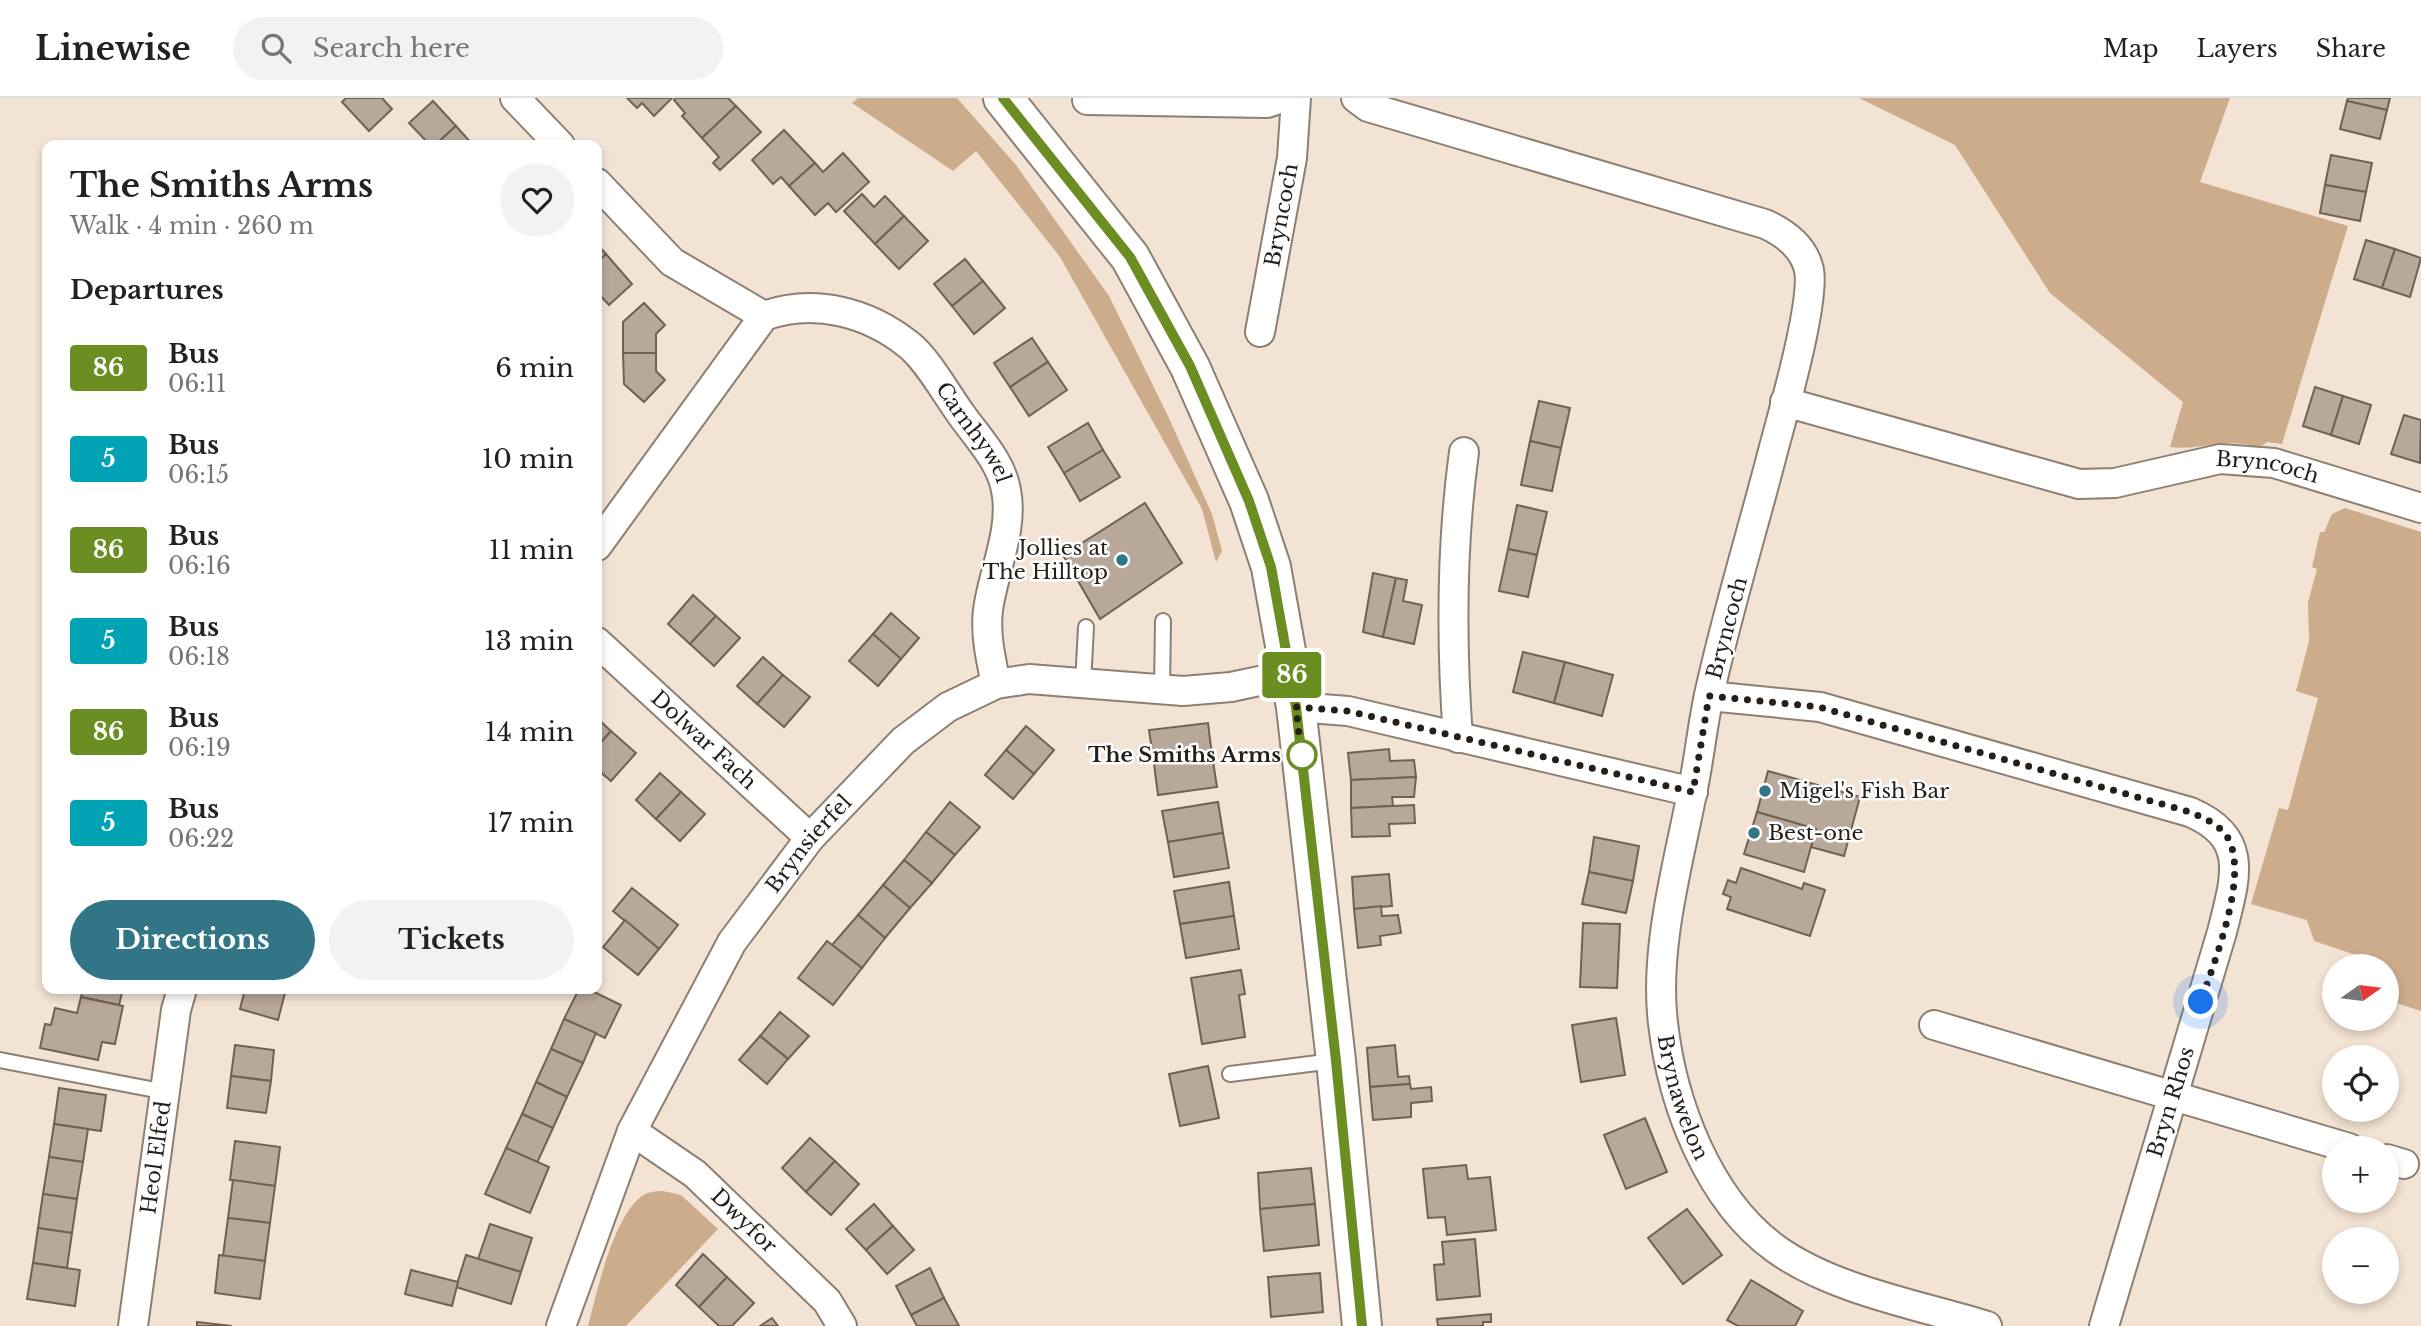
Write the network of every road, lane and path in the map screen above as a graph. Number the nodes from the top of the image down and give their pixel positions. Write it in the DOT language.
graph roads {
  1 [pos="515,98"];
  2 [pos="1003,98"];
  3 [pos="1282,98"];
  4 [pos="1296,98"];
  5 [pos="1356,98"];
  6 [pos="1087,100"];
  7 [pos="555,140"];
  8 [pos="602,188"];
  9 [pos="764,316"];
  10 [pos="1260,332"];
  11 [pos="1785,402"];
  12 [pos="1464,452"];
  13 [pos="2421,508"];
  14 [pos="602,539"];
  15 [pos="1163,621"];
  16 [pos="1086,627"];
  17 [pos="602,647"];
  18 [pos="1083,683"];
  19 [pos="996,684"];
  20 [pos="1162,689"];
  21 [pos="1294,690"];
  22 [pos="1709,696"];
  23 [pos="1458,738"];
  24 [pos="1693,792"];
  25 [pos="810,838"];
  26 [pos="2235,877"];
  27 [pos="181,994"];
  28 [pos="1934,1025"];
  29 [pos="0,1060"];
  30 [pos="1336,1061"];
  31 [pos="1230,1074"];
  32 [pos="166,1092"];
  33 [pos="2173,1096"];
  34 [pos="632,1131"];
  35 [pos="2322,1140"];
  36 [pos="1921,1316"];
  37 [pos="133,1326"];
  38 [pos="561,1326"];
  39 [pos="842,1326"];
  40 [pos="1362,1326"];
  41 [pos="1987,1326"];
  42 [pos="2104,1326"];
  1 -- 7 [label="street"];
  2 -- 21 [label="main road"];
  3 -- 6 [label="street"];
  4 -- 10 [label="street, Bryncoch"];
  5 -- 11 [label="street, Bryncoch"];
  8 -- 9 [label="street"];
  9 -- 14 [label="street"];
  9 -- 19 [label="street, Carnhywel"];
  11 -- 13 [label="street, Bryncoch"];
  11 -- 22 [label="street, Bryncoch"];
  12 -- 23 [label="street"];
  15 -- 20 [label="lane"];
  16 -- 18 [label="lane"];
  17 -- 25 [label="street, Dolwar Fach"];
  18 -- 19 [label="street, Brynsierfel"];
  18 -- 20 [label="street, Brynsierfel"];
  19 -- 25 [label="street, Brynsierfel"];
  20 -- 21 [label="street, Brynsierfel"];
  21 -- 23 [label="street, Brynsierfel"];
  21 -- 30 [label="main road"];
  22 -- 24 [label="street, Brynawelon"];
  22 -- 26 [label="street, Bryncoch"];
  23 -- 24 [label="street, Brynsierfel"];
  24 -- 36 [label="street, Brynawelon"];
  25 -- 34 [label="street, Brynsierfel"];
  26 -- 33 [label="street, Bryn Rhos"];
  27 -- 32 [label="street, Heol Elfed"];
  28 -- 33 [label="street"];
  29 -- 32 [label="lane"];
  30 -- 31 [label="lane"];
  30 -- 40 [label="main road"];
  32 -- 37 [label="street, Heol Elfed"];
  33 -- 35 [label="street"];
  33 -- 42 [label="street, Bryn Rhos"];
  34 -- 38 [label="street, Brynsierfel"];
  34 -- 39 [label="street, Dwyfor"];
  36 -- 41 [label="street, Brynawelon"];
}
